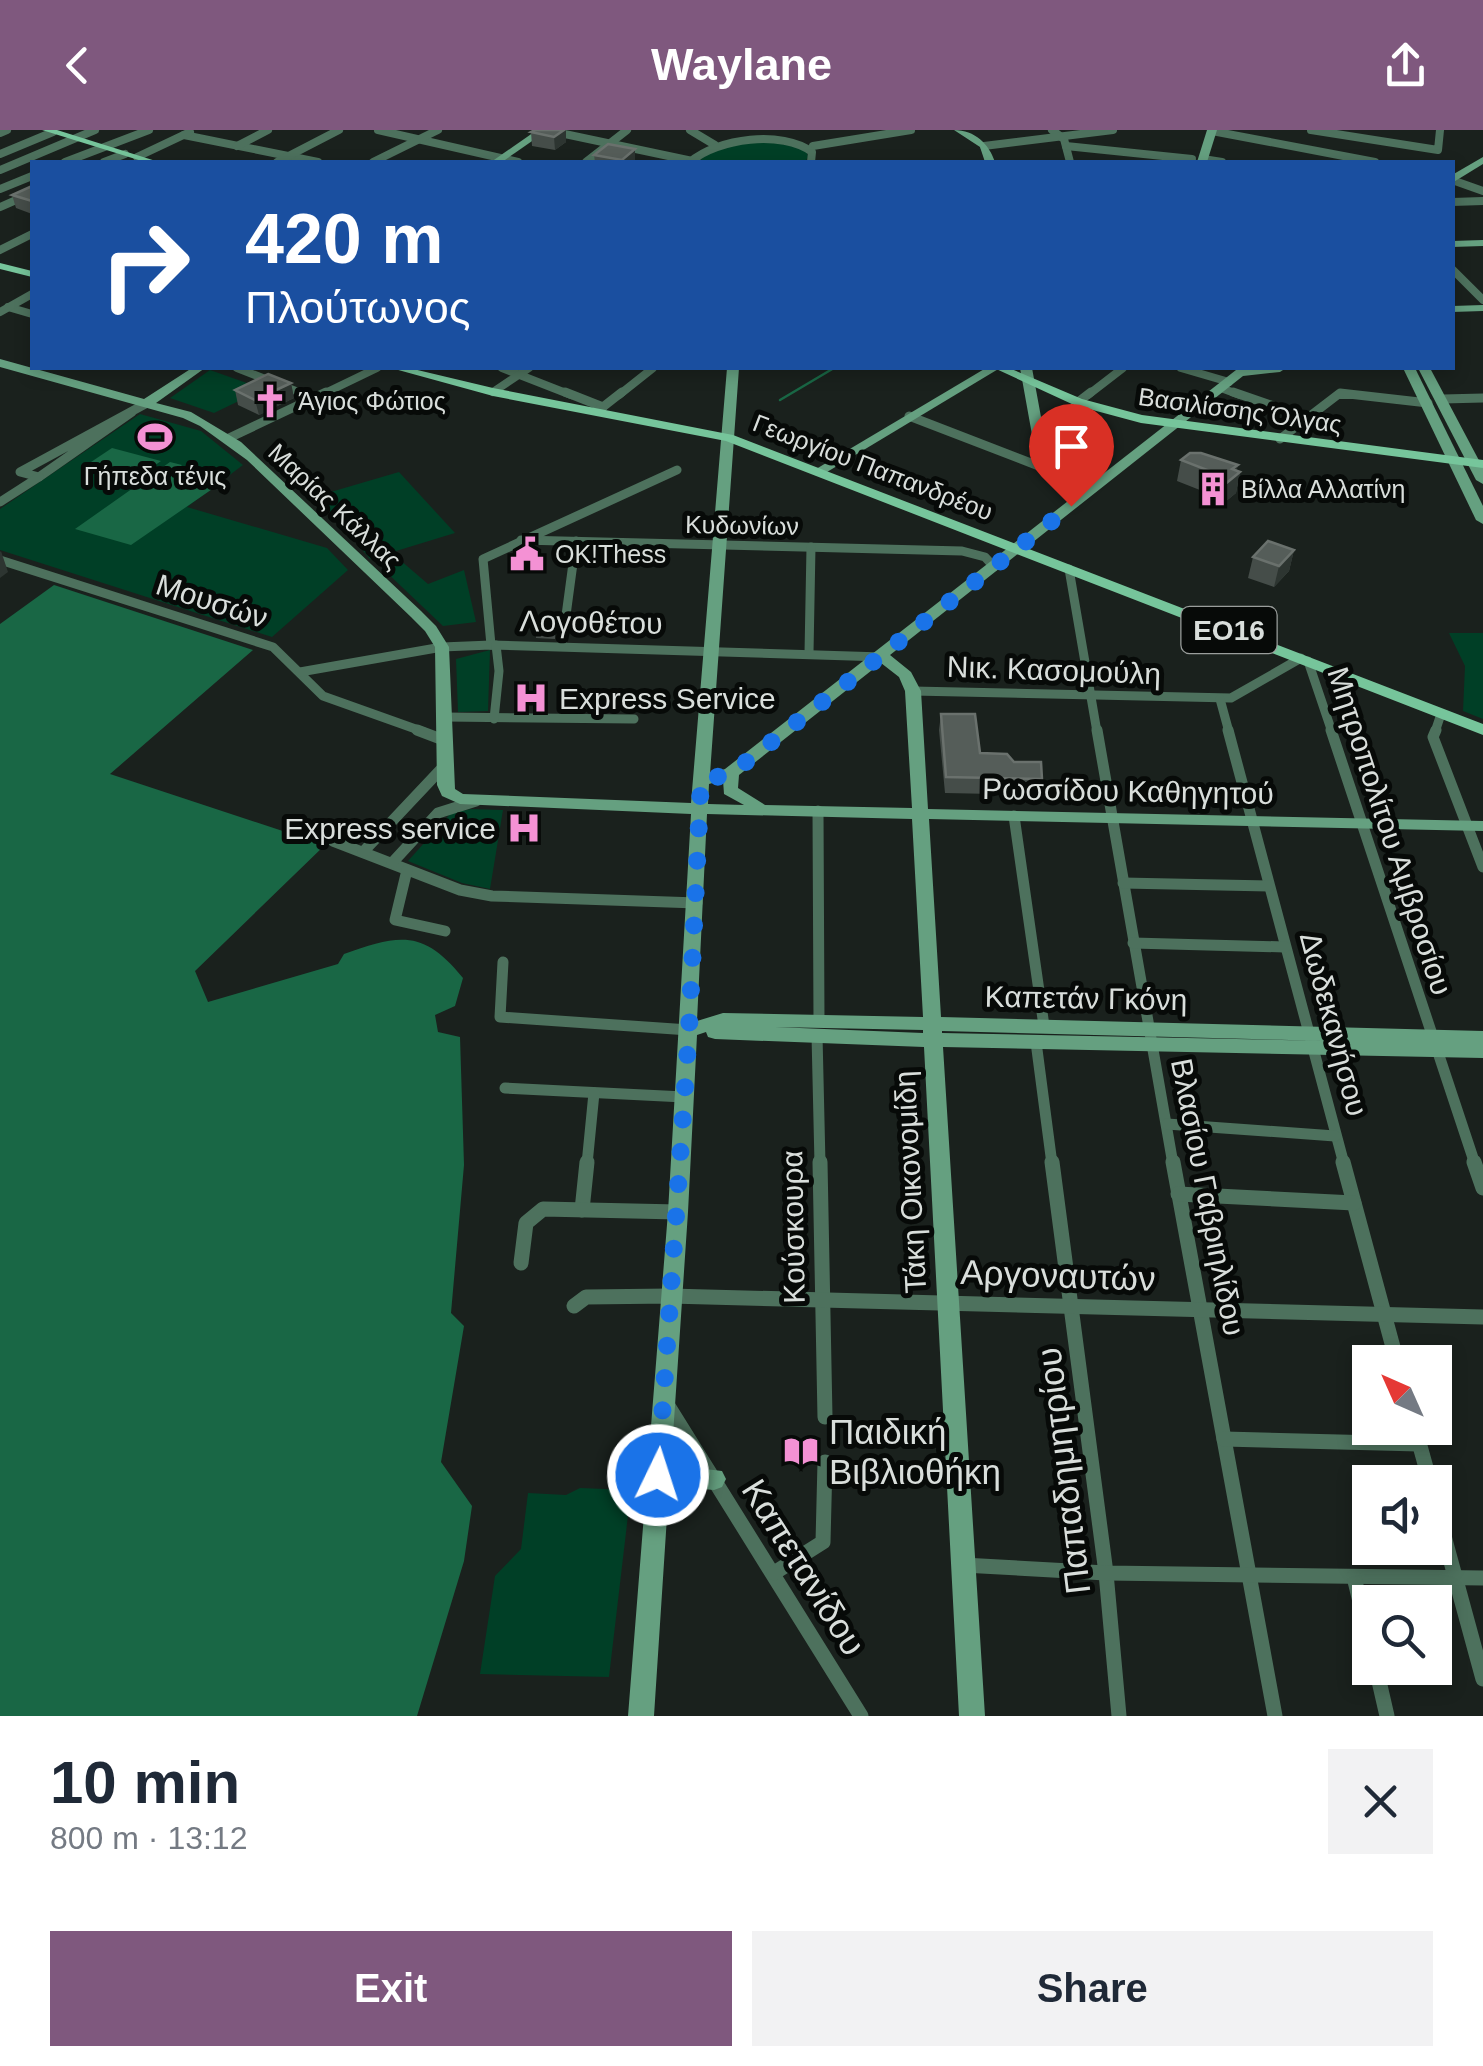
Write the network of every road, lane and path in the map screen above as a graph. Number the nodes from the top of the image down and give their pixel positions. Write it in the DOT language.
graph roads {
  1 [pos="7,130"];
  2 [pos="96,130"];
  3 [pos="149,130"];
  4 [pos="194,130"];
  5 [pos="268,130"];
  6 [pos="339,130"];
  7 [pos="378,130"];
  8 [pos="438,130"];
  9 [pos="545,130"];
  10 [pos="584,130"];
  11 [pos="627,130"];
  12 [pos="690,130"];
  13 [pos="911,130"];
  14 [pos="959,130"];
  15 [pos="1052,130"];
  16 [pos="1113,130"];
  17 [pos="1200,130"];
  18 [pos="1212,130"];
  19 [pos="1260,130"];
  20 [pos="1313,130"];
  21 [pos="1440,130"];
  22 [pos="50,131"];
  23 [pos="761,132"];
  24 [pos="0,133"];
  25 [pos="1361,134"];
  26 [pos="184,135"];
  27 [pos="574,136"];
  28 [pos="75,138"];
  29 [pos="1254,138"];
  30 [pos="418,140"];
  31 [pos="1065,143"];
  32 [pos="715,144"];
  33 [pos="608,145"];
  34 [pos="237,146"];
  35 [pos="813,146"];
  36 [pos="984,146"];
  37 [pos="103,147"];
  38 [pos="1304,148"];
  39 [pos="0,154"];
  40 [pos="125,154"];
  41 [pos="288,156"];
  42 [pos="137,157"];
  43 [pos="70,160"];
  44 [pos="109,160"];
  45 [pos="147,160"];
  46 [pos="280,160"];
  47 [pos="308,160"];
  48 [pos="377,160"];
  49 [pos="494,160"];
  50 [pos="500,160"];
  51 [pos="589,160"];
  52 [pos="682,160"];
  53 [pos="695,160"];
  54 [pos="811,160"];
  55 [pos="989,160"];
  56 [pos="1069,160"];
  57 [pos="1190,160"];
  58 [pos="1197,160"];
  59 [pos="1197,160"];
  60 [pos="1296,160"];
  61 [pos="1365,160"];
  62 [pos="1483,160"];
  63 [pos="0,172"];
  64 [pos="1455,177"];
  65 [pos="1455,178"];
  66 [pos="30,179"];
  67 [pos="22,180"];
  68 [pos="0,189"];
  69 [pos="1483,191"];
  70 [pos="30,194"];
  71 [pos="1483,201"];
  72 [pos="1455,202"];
  73 [pos="0,207"];
  74 [pos="30,235"];
  75 [pos="1455,244"];
  76 [pos="1483,244"];
  77 [pos="0,250"];
  78 [pos="0,266"];
  79 [pos="1455,272"];
  80 [pos="30,274"];
  81 [pos="30,295"];
  82 [pos="1483,300"];
  83 [pos="3,308"];
  84 [pos="1455,308"];
  85 [pos="1483,308"];
  86 [pos="30,314"];
  87 [pos="0,362"];
  88 [pos="29,368"];
  89 [pos="36,370"];
  90 [pos="196,370"];
  91 [pos="243,370"];
  92 [pos="372,370"];
  93 [pos="405,370"];
  94 [pos="508,370"];
  95 [pos="525,370"];
  96 [pos="649,370"];
  97 [pos="732,370"];
  98 [pos="993,370"];
  99 [pos="1120,370"];
  100 [pos="1190,370"];
  101 [pos="1271,370"];
  102 [pos="1410,370"];
  103 [pos="1425,370"];
  104 [pos="519,374"];
  105 [pos="1028,374"];
  106 [pos="1229,379"];
  107 [pos="493,392"];
  108 [pos="312,398"];
  109 [pos="1442,398"];
  110 [pos="1483,398"];
  111 [pos="1078,402"];
  112 [pos="148,403"];
  113 [pos="1428,403"];
  114 [pos="599,410"];
  115 [pos="132,412"];
  116 [pos="910,416"];
  117 [pos="1308,418"];
  118 [pos="1172,425"];
  119 [pos="229,438"];
  120 [pos="729,438"];
  121 [pos="1280,439"];
  122 [pos="1454,461"];
  123 [pos="1479,464"];
  124 [pos="1044,468"];
  125 [pos="677,470"];
  126 [pos="817,472"];
  127 [pos="39,476"];
  128 [pos="1483,480"];
  129 [pos="1095,486"];
  130 [pos="0,502"];
  131 [pos="1483,520"];
  132 [pos="977,534"];
  133 [pos="521,540"];
  134 [pos="576,541"];
  135 [pos="720,544"];
  136 [pos="812,546"];
  137 [pos="1016,550"];
  138 [pos="962,551"];
  139 [pos="0,560"];
  140 [pos="994,567"];
  141 [pos="1068,569"];
  142 [pos="493,645"];
  143 [pos="562,645"];
  144 [pos="442,647"];
  145 [pos="712,650"];
  146 [pos="809,653"];
  147 [pos="883,657"];
  148 [pos="1304,660"];
  149 [pos="300,672"];
  150 [pos="913,691"];
  151 [pos="1091,698"];
  152 [pos="1220,699"];
  153 [pos="1441,714"];
  154 [pos="444,718"];
  155 [pos="634,719"];
  156 [pos="494,720"];
  157 [pos="1483,730"];
  158 [pos="446,741"];
  159 [pos="445,765"];
  160 [pos="732,773"];
  161 [pos="701,781"];
  162 [pos="473,801"];
  163 [pos="699,810"];
  164 [pos="772,810"];
  165 [pos="818,811"];
  166 [pos="921,813"];
  167 [pos="1014,816"];
  168 [pos="1112,818"];
  169 [pos="1252,821"];
  170 [pos="1362,824"];
  171 [pos="1475,826"];
  172 [pos="333,842"];
  173 [pos="363,852"];
  174 [pos="392,863"];
  175 [pos="1483,867"];
  176 [pos="407,870"];
  177 [pos="1123,883"];
  178 [pos="1269,886"];
  179 [pos="697,902"];
  180 [pos="445,931"];
  181 [pos="1133,943"];
  182 [pos="1285,947"];
  183 [pos="503,962"];
  184 [pos="818,1028"];
  185 [pos="689,1030"];
  186 [pos="931,1032"];
  187 [pos="1040,1034"];
  188 [pos="1149,1036"];
  189 [pos="1483,1038"];
  190 [pos="1309,1040"];
  191 [pos="1434,1043"];
  192 [pos="1483,1050"];
  193 [pos="504,1088"];
  194 [pos="594,1092"];
  195 [pos="684,1097"];
  196 [pos="1166,1124"];
  197 [pos="1336,1136"];
  198 [pos="1483,1188"];
  199 [pos="1178,1194"];
  200 [pos="1354,1203"];
  201 [pos="582,1210"];
  202 [pos="678,1212"];
  203 [pos="521,1262"];
  204 [pos="670,1296"];
  205 [pos="821,1299"];
  206 [pos="948,1302"];
  207 [pos="574,1306"];
  208 [pos="1073,1306"];
  209 [pos="1201,1309"];
  210 [pos="1384,1314"];
  211 [pos="1483,1317"];
  212 [pos="1392,1345"];
  213 [pos="663,1399"];
  214 [pos="825,1417"];
  215 [pos="1352,1437"];
  216 [pos="1224,1438"];
  217 [pos="825,1462"];
  218 [pos="658,1475"];
  219 [pos="714,1478"];
  220 [pos="963,1565"];
  221 [pos="1452,1565"];
  222 [pos="774,1573"];
  223 [pos="1106,1573"];
  224 [pos="1248,1576"];
  225 [pos="1354,1577"];
  226 [pos="1455,1577"];
  227 [pos="1483,1578"];
  228 [pos="1356,1585"];
  229 [pos="1483,1679"];
  230 [pos="1380,1685"];
  231 [pos="641,1716"];
  232 [pos="861,1716"];
  233 [pos="972,1716"];
  234 [pos="1119,1716"];
  235 [pos="1275,1716"];
  236 [pos="1388,1716"];
  1 -- 24 [label="street"];
  2 -- 28 [label="street"];
  3 -- 37 [label="street"];
  4 -- 26 [label="street"];
  5 -- 34 [label="street"];
  6 -- 41 [label="street"];
  7 -- 30 [label="street"];
  8 -- 30 [label="street"];
  9 -- 27 [label="street"];
  9 -- 50 [label="main road"];
  10 -- 27 [label="street"];
  11 -- 33 [label="street"];
  12 -- 32 [label="street"];
  13 -- 35 [label="street"];
  14 -- 36 [label="main road"];
  15 -- 31 [label="street"];
  16 -- 31 [label="street"];
  17 -- 58 [label="main road"];
  18 -- 29 [label="street"];
  18 -- 59 [label="main road"];
  19 -- 29 [label="street"];
  20 -- 25 [label="street"];
  20 -- 38 [label="street"];
  21 -- 25 [label="street"];
  22 -- 28 [label="main road"];
  22 -- 39 [label="street"];
  23 -- 32 [label="street"];
  23 -- 35 [label="street"];
  26 -- 34 [label="street"];
  26 -- 42 [label="street"];
  27 -- 33 [label="street"];
  28 -- 37 [label="main road"];
  28 -- 63 [label="street"];
  29 -- 38 [label="street"];
  30 -- 48 [label="street"];
  30 -- 49 [label="street"];
  31 -- 36 [label="street"];
  31 -- 56 [label="street"];
  31 -- 57 [label="street"];
  32 -- 53 [label="street"];
  33 -- 51 [label="street"];
  33 -- 52 [label="street"];
  34 -- 41 [label="street"];
  35 -- 54 [label="street"];
  36 -- 55 [label="main road"];
  37 -- 40 [label="main road"];
  37 -- 43 [label="street"];
  38 -- 60 [label="street"];
  38 -- 61 [label="street"];
  40 -- 42 [label="main road"];
  40 -- 44 [label="street"];
  41 -- 46 [label="street"];
  41 -- 47 [label="street"];
  42 -- 45 [label="main road"];
  62 -- 64 [label="main road"];
  63 -- 67 [label="street"];
  65 -- 69 [label="street"];
  66 -- 67 [label="street"];
  67 -- 68 [label="street"];
  70 -- 73 [label="street"];
  71 -- 72 [label="street"];
  74 -- 77 [label="street"];
  75 -- 76 [label="main road"];
  78 -- 80 [label="main road"];
  79 -- 82 [label="street"];
  81 -- 83 [label="street"];
  83 -- 86 [label="street"];
  84 -- 85 [label="main road"];
  87 -- 88 [label="main road, Μαρίας Κάλλας"];
  89 -- 112 [label="main road, Μαρίας Κάλλας"];
  90 -- 112 [label="main road"];
  91 -- 108 [label="street"];
  92 -- 108 [label="street"];
  93 -- 107 [label="main road, Γεωργίου Παπανδρέου / ΕΟ16"];
  94 -- 104 [label="street"];
  95 -- 104 [label="street"];
  96 -- 114 [label="street"];
  97 -- 120 [label="main road"];
  98 -- 116 [label="main road"];
  99 -- 111 [label="street"];
  100 -- 106 [label="street"];
  101 -- 106 [label="main road"];
  102 -- 113 [label="main road"];
  103 -- 109 [label="main road"];
  104 -- 107 [label="street"];
  104 -- 114 [label="street"];
  105 -- 111 [label="main road, Βασιλίσσης Όλγας"];
  105 -- 124 [label="main road"];
  106 -- 117 [label="street"];
  106 -- 118 [label="main road"];
  107 -- 114 [label="main road, Γεωργίου Παπανδρέου / ΕΟ16"];
  108 -- 119 [label="street"];
  109 -- 110 [label="street"];
  109 -- 123 [label="main road"];
  111 -- 118 [label="main road, Βασιλίσσης Όλγας"];
  112 -- 115 [label="street"];
  112 -- 119 [label="main road, Μαρίας Κάλλας"];
  113 -- 117 [label="street"];
  113 -- 122 [label="main road"];
  114 -- 120 [label="main road, Γεωργίου Παπανδρέου / ΕΟ16"];
  115 -- 127 [label="street"];
  115 -- 127 [label="street"];
  116 -- 124 [label="street"];
  116 -- 126 [label="main road"];
  117 -- 121 [label="street"];
  118 -- 121 [label="main road, Βασιλίσσης Όλγας"];
  118 -- 129 [label="main road"];
  119 -- 144 [label="main road, Μαρίας Κάλλας"];
  120 -- 126 [label="main road, Γεωργίου Παπανδρέου / ΕΟ16"];
  120 -- 135 [label="main road"];
  121 -- 122 [label="main road, Βασιλίσσης Όλγας"];
  122 -- 123 [label="main road, Βασιλίσσης Όλγας"];
  122 -- 131 [label="main road"];
  123 -- 128 [label="main road"];
  124 -- 129 [label="main road"];
  125 -- 133 [label="street"];
  126 -- 132 [label="main road, Γεωργίου Παπανδρέου / ΕΟ16"];
  127 -- 130 [label="street"];
  129 -- 137 [label="main road"];
  132 -- 137 [label="main road, Γεωργίου Παπανδρέου / ΕΟ16"];
  132 -- 138 [label="street"];
  133 -- 134 [label="street, Κυδωνίων"];
  133 -- 142 [label="street"];
  134 -- 135 [label="street, Κυδωνίων"];
  134 -- 143 [label="street"];
  135 -- 136 [label="street, Κυδωνίων"];
  135 -- 145 [label="main road"];
  136 -- 138 [label="street, Κυδωνίων"];
  136 -- 146 [label="street"];
  137 -- 140 [label="main road"];
  137 -- 141 [label="main road, Γεωργίου Παπανδρέου / ΕΟ16"];
  138 -- 140 [label="street, Κυδωνίων"];
  139 -- 149 [label="street, Μουσών"];
  140 -- 147 [label="main road"];
  141 -- 148 [label="main road, Γεωργίου Παπανδρέου / ΕΟ16"];
  141 -- 151 [label="street, Βλασίου Γαβριηλίδου"];
  142 -- 143 [label="street, Λογοθέτου"];
  142 -- 144 [label="street, Λογοθέτου"];
  142 -- 156 [label="street"];
  143 -- 145 [label="street, Λογοθέτου"];
  144 -- 149 [label="street, Λογοθέτου"];
  144 -- 154 [label="main road"];
  145 -- 146 [label="street, Λογοθέτου"];
  145 -- 161 [label="main road"];
  146 -- 147 [label="street, Λογοθέτου"];
  147 -- 150 [label="main road"];
  147 -- 160 [label="main road"];
  148 -- 152 [label="street, Νικ. Κασομούλη"];
  148 -- 153 [label="main road, Γεωργίου Παπανδρέου / ΕΟ16"];
  148 -- 170 [label="street, Μητροπολίτου Αμβροσίου"];
  149 -- 158 [label="street, Μουσών"];
  150 -- 151 [label="street, Νικ. Κασομούλη"];
  150 -- 166 [label="main road, Τάκη Οικονομίδη"];
  151 -- 152 [label="street, Νικ. Κασομούλη"];
  151 -- 168 [label="street, Βλασίου Γαβριηλίδου"];
  152 -- 169 [label="street, Δωδεκανήσου"];
  153 -- 157 [label="main road, Γεωργίου Παπανδρέου / ΕΟ16"];
  153 -- 171 [label="street"];
  154 -- 156 [label="street"];
  154 -- 158 [label="main road"];
  155 -- 156 [label="street"];
  158 -- 159 [label="main road"];
  159 -- 162 [label="main road"];
  159 -- 173 [label="street"];
  160 -- 161 [label="main road"];
  160 -- 164 [label="main road"];
  161 -- 163 [label="main road"];
  162 -- 163 [label="main road"];
  162 -- 174 [label="street"];
  163 -- 164 [label="main road, Ρωσσίδου Καθηγητού"];
  163 -- 179 [label="main road"];
  164 -- 165 [label="main road, Ρωσσίδου Καθηγητού"];
  165 -- 166 [label="main road, Ρωσσίδου Καθηγητού"];
  165 -- 184 [label="street, Κούσκουρα"];
  166 -- 167 [label="main road, Ρωσσίδου Καθηγητού"];
  166 -- 186 [label="main road, Τάκη Οικονομίδη"];
  167 -- 168 [label="main road, Ρωσσίδου Καθηγητού"];
  167 -- 187 [label="street, Παπαδημητρίου"];
  168 -- 169 [label="main road, Ρωσσίδου Καθηγητού"];
  168 -- 177 [label="street, Βλασίου Γαβριηλίδου"];
  169 -- 170 [label="main road, Ρωσσίδου Καθηγητού"];
  169 -- 178 [label="street, Δωδεκανήσου"];
  170 -- 171 [label="main road, Ρωσσίδου Καθηγητού"];
  170 -- 191 [label="street, Μητροπολίτου Αμβροσίου"];
  171 -- 175 [label="street"];
  172 -- 173 [label="street"];
  173 -- 174 [label="street"];
  174 -- 176 [label="street"];
  176 -- 179 [label="street"];
  176 -- 180 [label="street"];
  177 -- 178 [label="street"];
  177 -- 181 [label="street, Βλασίου Γαβριηλίδου"];
  178 -- 182 [label="street, Δωδεκανήσου"];
  179 -- 185 [label="main road"];
  181 -- 182 [label="street"];
  181 -- 188 [label="street, Βλασίου Γαβριηλίδου"];
  182 -- 190 [label="street, Δωδεκανήσου"];
  183 -- 185 [label="street, Καπετάν Γκόνη"];
  184 -- 185 [label="main road, Καπετάν Γκόνη"];
  184 -- 186 [label="main road, Καπετάν Γκόνη"];
  184 -- 205 [label="street, Κούσκουρα"];
  185 -- 195 [label="main road"];
  186 -- 187 [label="main road, Καπετάν Γκόνη"];
  186 -- 206 [label="main road, Τάκη Οικονομίδη"];
  187 -- 188 [label="main road, Καπετάν Γκόνη"];
  187 -- 208 [label="street, Παπαδημητρίου"];
  188 -- 190 [label="main road, Καπετάν Γκόνη"];
  188 -- 196 [label="street, Βλασίου Γαβριηλίδου"];
  189 -- 191 [label="main road, Καπετάν Γκόνη"];
  190 -- 191 [label="main road, Καπετάν Γκόνη"];
  190 -- 197 [label="street, Δωδεκανήσου"];
  191 -- 192 [label="main road, Καπετάν Γκόνη"];
  191 -- 198 [label="street, Μητροπολίτου Αμβροσίου"];
  193 -- 194 [label="street"];
  194 -- 195 [label="street"];
  194 -- 201 [label="street"];
  195 -- 202 [label="main road"];
  196 -- 197 [label="street"];
  196 -- 199 [label="street, Βλασίου Γαβριηλίδου"];
  197 -- 200 [label="street, Δωδεκανήσου"];
  199 -- 200 [label="street"];
  199 -- 209 [label="street, Βλασίου Γαβριηλίδου"];
  200 -- 210 [label="street, Δωδεκανήσου"];
  201 -- 202 [label="street"];
  201 -- 203 [label="street"];
  202 -- 204 [label="main road"];
  204 -- 205 [label="street, Αργοναυτών"];
  204 -- 207 [label="street, Αργοναυτών"];
  204 -- 213 [label="main road"];
  205 -- 206 [label="street, Αργοναυτών"];
  205 -- 214 [label="street, Κούσκουρα"];
  206 -- 208 [label="street, Αργοναυτών"];
  206 -- 220 [label="main road, Τάκη Οικονομίδη"];
  208 -- 209 [label="street, Αργοναυτών"];
  208 -- 223 [label="street, Παπαδημητρίου"];
  209 -- 210 [label="street, Αργοναυτών"];
  209 -- 216 [label="street, Βλασίου Γαβριηλίδου"];
  210 -- 211 [label="street, Αργοναυτών"];
  210 -- 212 [label="street, Δωδεκανήσου"];
  213 -- 218 [label="main road"];
  213 -- 219 [label="street, Καπετανίδου"];
  215 -- 216 [label="street"];
  216 -- 224 [label="street, Βλασίου Γαβριηλίδου"];
  217 -- 222 [label="street"];
  218 -- 219 [label="main road"];
  218 -- 231 [label="main road"];
  219 -- 222 [label="street, Καπετανίδου"];
  220 -- 223 [label="street"];
  220 -- 233 [label="main road, Τάκη Οικονομίδη"];
  221 -- 226 [label="street"];
  222 -- 232 [label="street, Καπετανίδου"];
  223 -- 224 [label="street"];
  223 -- 234 [label="street, Παπαδημητρίου"];
  224 -- 225 [label="street"];
  224 -- 235 [label="street, Βλασίου Γαβριηλίδου"];
  225 -- 226 [label="street"];
  225 -- 228 [label="street"];
  226 -- 227 [label="street"];
  226 -- 229 [label="street"];
  230 -- 236 [label="street"];
}
